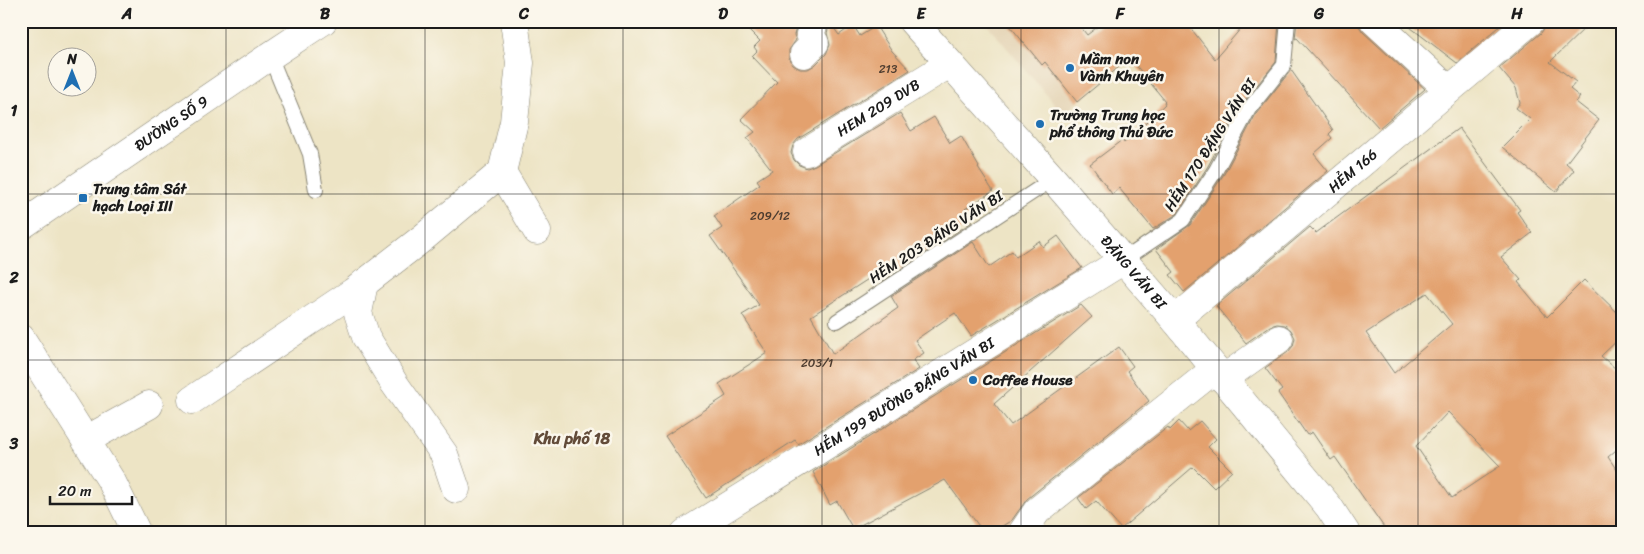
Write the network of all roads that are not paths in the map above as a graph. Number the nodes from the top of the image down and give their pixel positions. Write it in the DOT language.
graph roads {
  1 [pos="323,21"];
  2 [pos="514,21"];
  3 [pos="815,21"];
  4 [pos="912,21"];
  5 [pos="1288,21"];
  6 [pos="1374,21"];
  7 [pos="1532,21"];
  8 [pos="804,54"];
  9 [pos="270,56"];
  10 [pos="949,64"];
  11 [pos="1449,90"];
  12 [pos="807,152"];
  13 [pos="502,172"];
  14 [pos="1053,179"];
  15 [pos="316,190"];
  16 [pos="21,226"];
  17 [pos="537,231"];
  18 [pos="1122,261"];
  19 [pos="364,283"];
  20 [pos="1175,320"];
  21 [pos="837,321"];
  22 [pos="21,338"];
  23 [pos="1279,339"];
  24 [pos="1219,374"];
  25 [pos="192,400"];
  26 [pos="149,405"];
  27 [pos="86,440"];
  28 [pos="456,489"];
  29 [pos="137,533"];
  30 [pos="685,533"];
  31 [pos="1022,533"];
  32 [pos="1346,533"];
  1 -- 9 [label="street, ĐƯỜNG SỐ 9"];
  2 -- 13 [label="street"];
  3 -- 8 [label="street"];
  4 -- 10 [label="street, ĐẶNG VĂN BI"];
  5 -- 18 [label="lane, HẺM 170 ĐẶNG VĂN BI"];
  6 -- 11 [label="street"];
  7 -- 11 [label="street, HẺM 166"];
  9 -- 15 [label="lane"];
  9 -- 16 [label="street, ĐƯỜNG SỐ 9"];
  10 -- 12 [label="street, HEM 209 DVB"];
  10 -- 14 [label="street, ĐẶNG VĂN BI"];
  11 -- 20 [label="street, HẺM 166"];
  13 -- 17 [label="street"];
  13 -- 19 [label="street"];
  14 -- 18 [label="street, ĐẶNG VĂN BI"];
  14 -- 21 [label="lane, HẺM 203 ĐẶNG VĂN BI"];
  18 -- 20 [label="street, ĐẶNG VĂN BI"];
  18 -- 30 [label="street, HẺM 199 ĐƯỜNG ĐẶNG VĂN BI"];
  19 -- 25 [label="street"];
  19 -- 28 [label="street"];
  20 -- 24 [label="street, ĐẶNG VĂN BI"];
  22 -- 27 [label="street"];
  23 -- 24 [label="street"];
  24 -- 31 [label="street"];
  24 -- 32 [label="street, ĐẶNG VĂN BI"];
  26 -- 27 [label="street"];
  27 -- 29 [label="street"];
}
